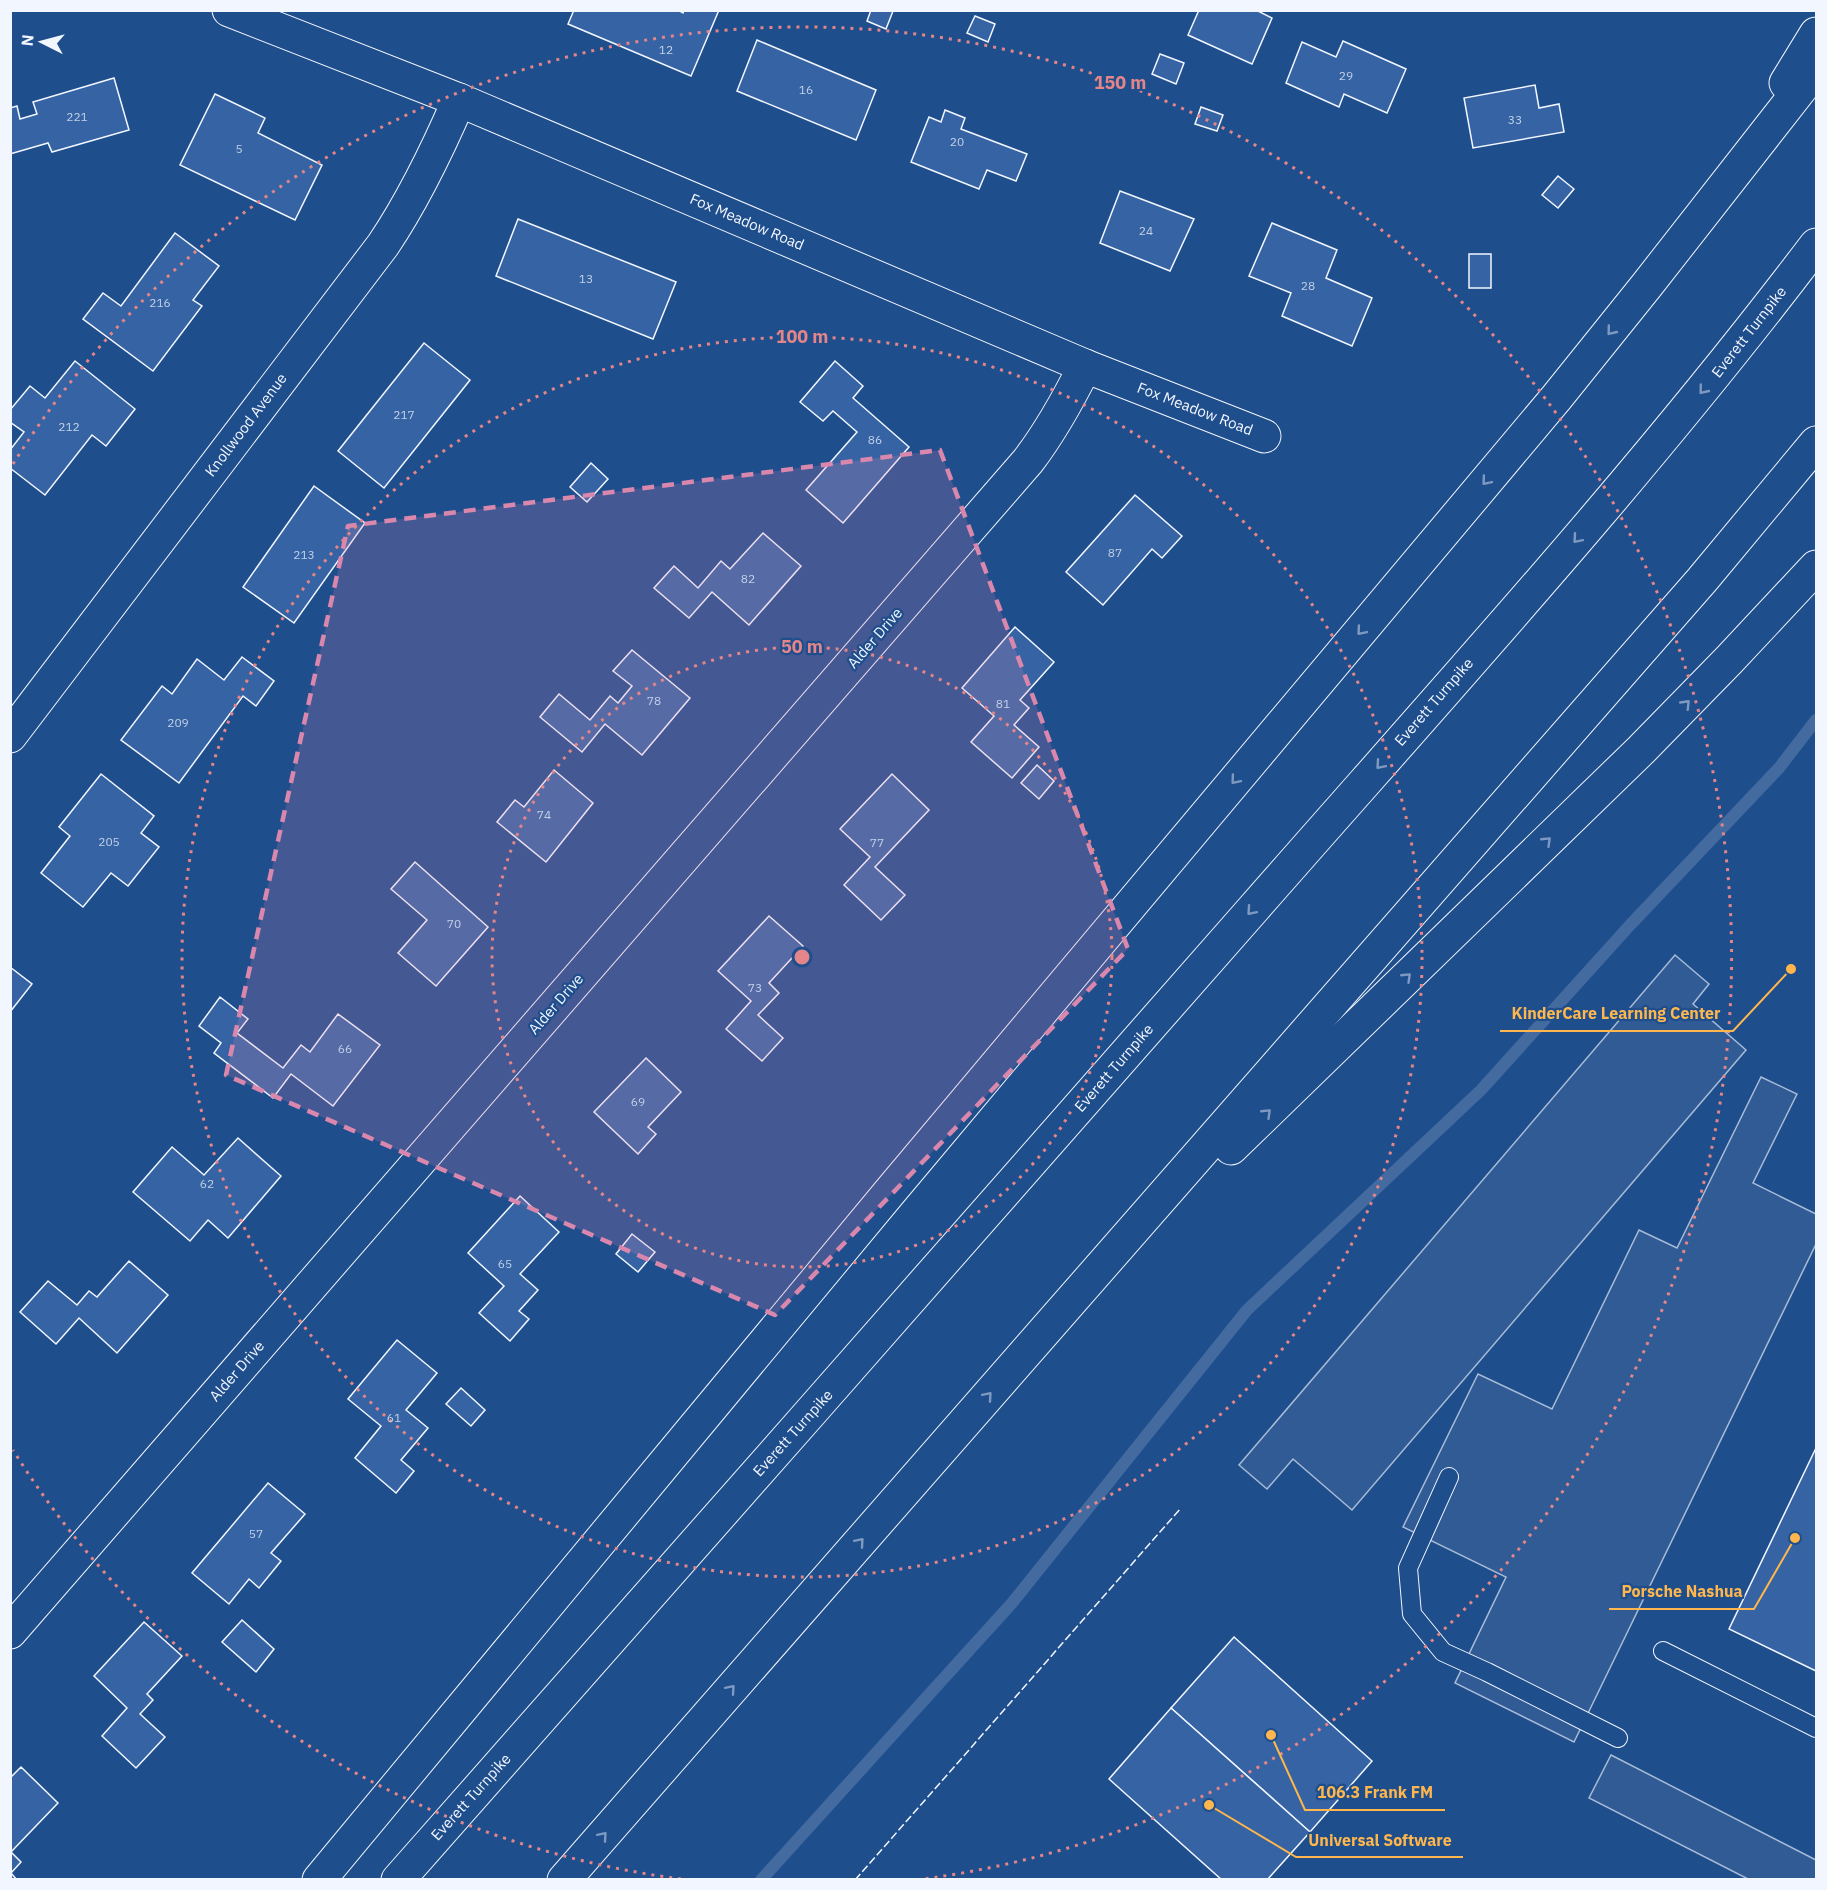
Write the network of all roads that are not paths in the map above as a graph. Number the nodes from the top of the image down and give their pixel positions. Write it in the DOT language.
graph roads {
  1 [pos="228,10"];
  2 [pos="1816,34"];
  3 [pos="1816,69"];
  4 [pos="459,100"];
  5 [pos="1816,245"];
  6 [pos="1647,285"];
  7 [pos="1085,366"];
  8 [pos="1264,436"];
  9 [pos="1816,443"];
  10 [pos="1816,567"];
  11 [pos="10,735"];
  12 [pos="1060,1314"];
  13 [pos="1449,1477"];
  14 [pos="10,1632"];
  15 [pos="1663,1652"];
  16 [pos="1816,1728"];
  17 [pos="1618,1738"];
  18 [pos="319,1880"];
  19 [pos="398,1880"];
  20 [pos="564,1880"];
  1 -- 4 [label="main road, Fox Meadow Road"];
  2 -- 6 [label="main road"];
  3 -- 6 [label="main road"];
  4 -- 7 [label="main road, Fox Meadow Road"];
  4 -- 11 [label="main road, Knollwood Avenue"];
  5 -- 19 [label="main road, Everett Turnpike, one-way"];
  6 -- 18 [label="main road, one-way"];
  7 -- 8 [label="main road, Fox Meadow Road"];
  7 -- 14 [label="main road, Alder Drive"];
  9 -- 12 [label="main road"];
  12 -- 10 [label="main road, one-way"];
  20 -- 12 [label="main road, one-way"];
  13 -- 17 [label="lane"];
  15 -- 16 [label="lane"];
}
